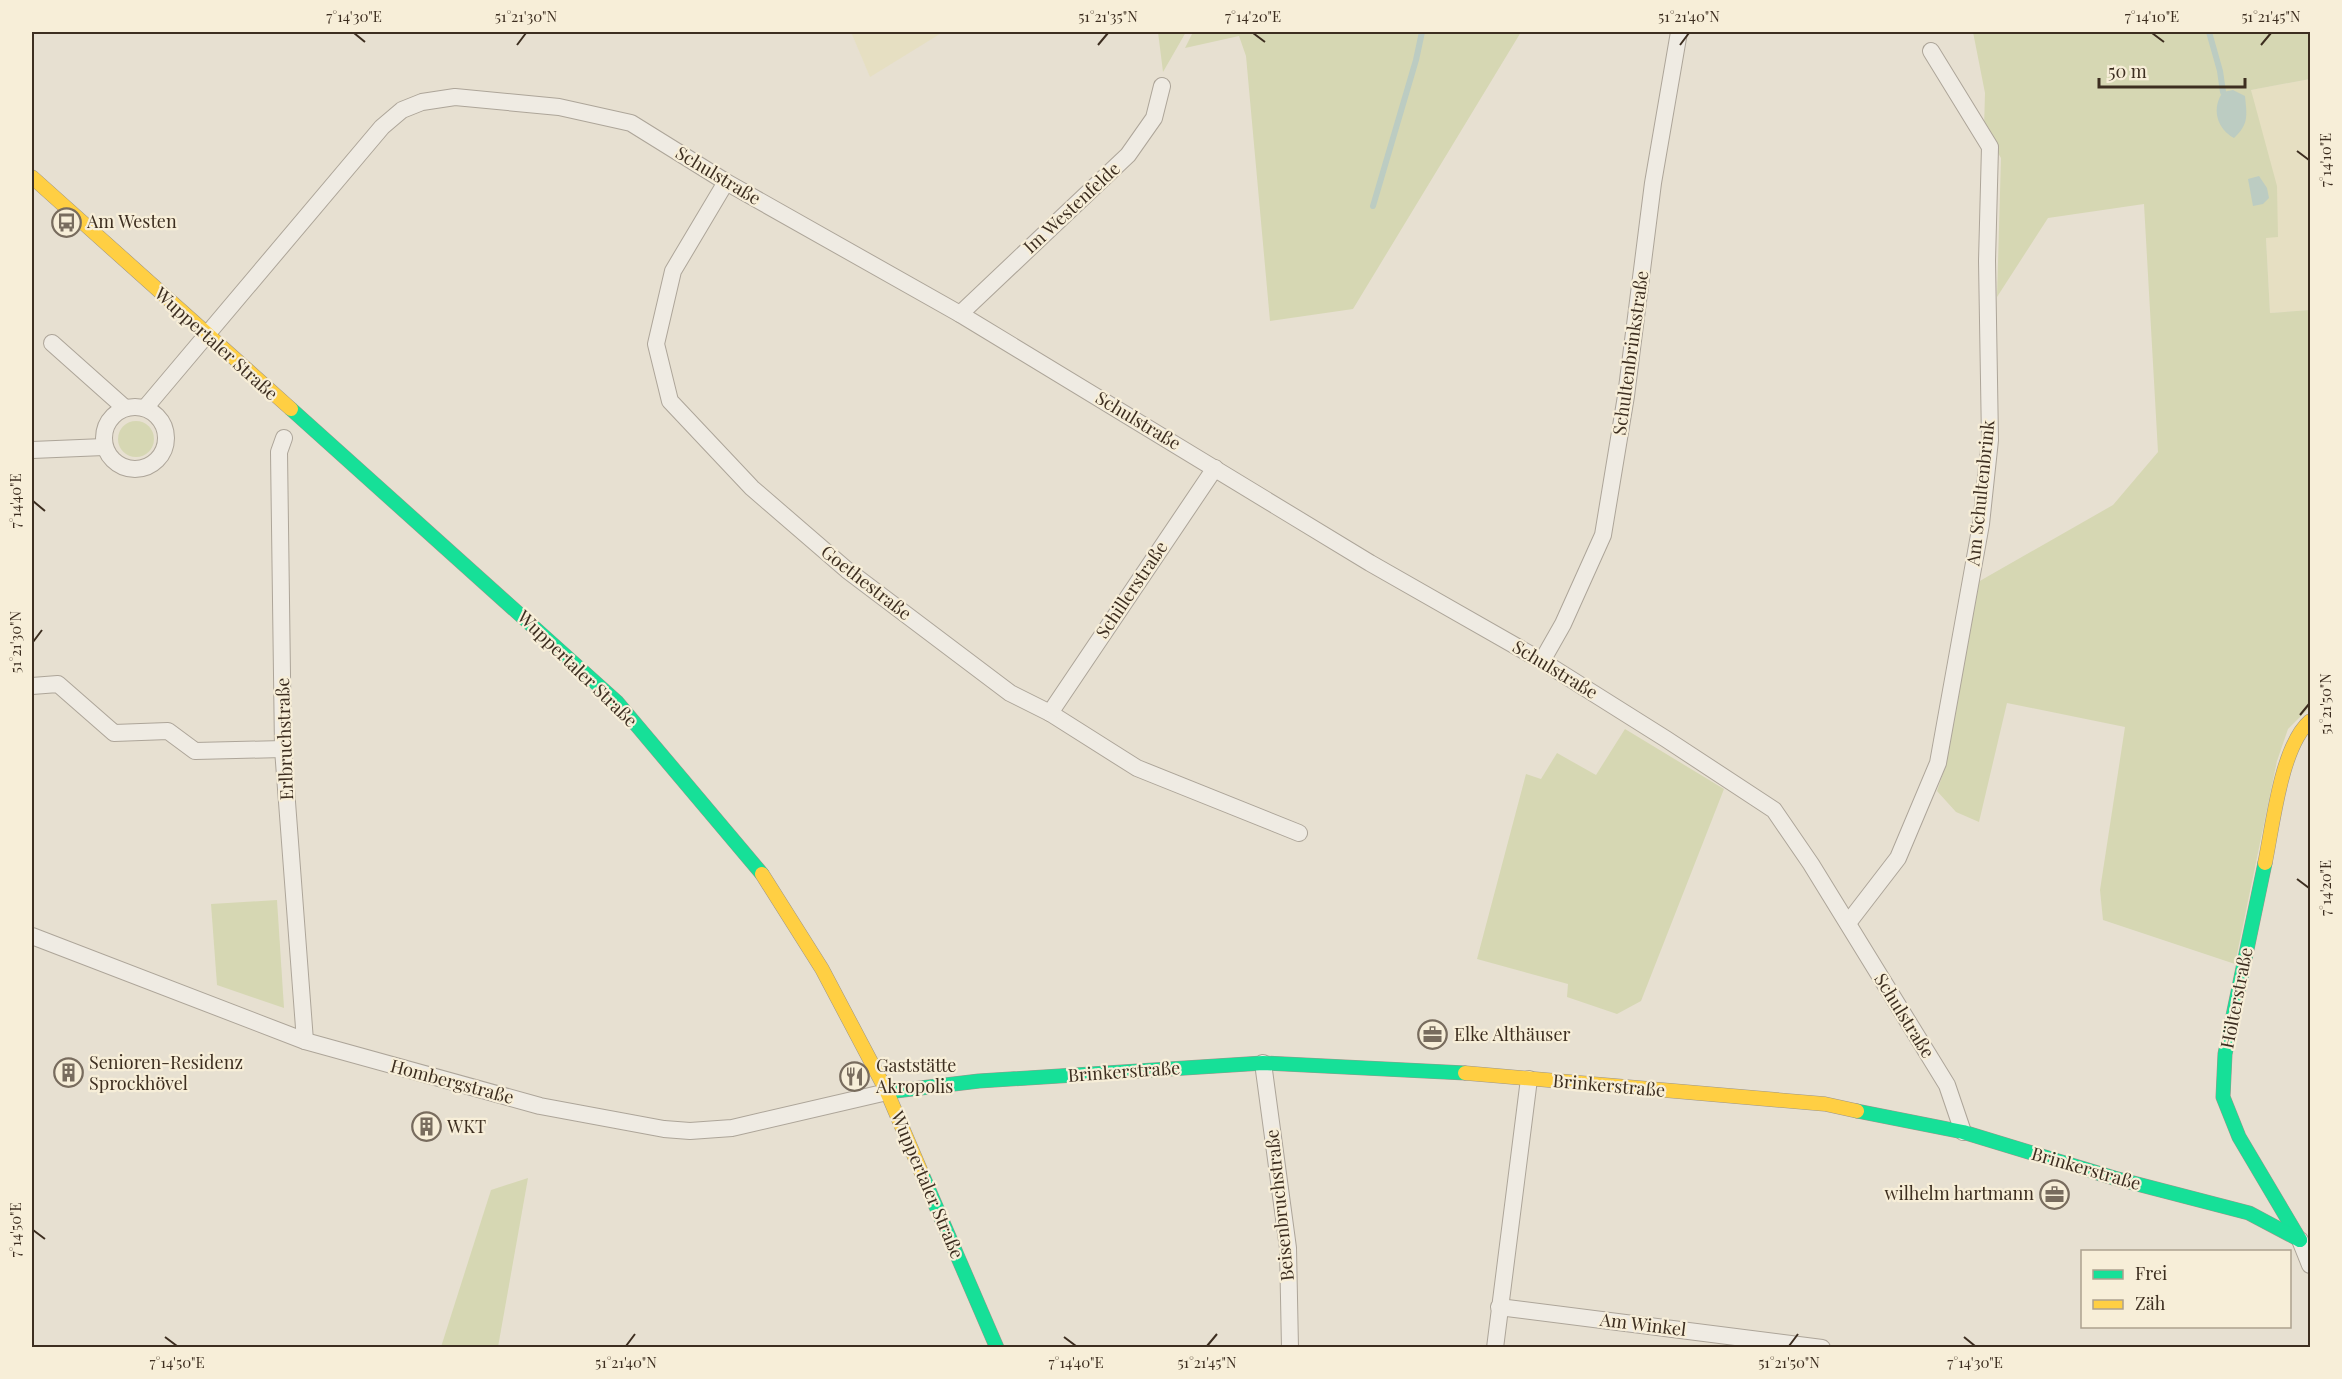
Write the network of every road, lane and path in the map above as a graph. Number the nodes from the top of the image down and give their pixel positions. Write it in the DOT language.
graph roads {
  1 [pos="1679,32"];
  2 [pos="1931,51"];
  3 [pos="1162,86"];
  4 [pos="32,177"];
  5 [pos="726,182"];
  6 [pos="960,314"];
  7 [pos="207,337"];
  8 [pos="52,343"];
  9 [pos="125,408"];
  10 [pos="145,408"];
  11 [pos="284,438"];
  12 [pos="104,447"];
  13 [pos="32,450"];
  14 [pos="1215,468"];
  15 [pos="1542,661"];
  16 [pos="32,686"];
  17 [pos="1050,713"];
  18 [pos="2310,721"];
  19 [pos="283,749"];
  20 [pos="1299,833"];
  21 [pos="1848,923"];
  22 [pos="32,936"];
  23 [pos="305,1041"];
  24 [pos="1263,1063"];
  25 [pos="1529,1079"];
  26 [pos="887,1092"];
  27 [pos="1963,1132"];
  28 [pos="2305,1243"];
  29 [pos="2310,1265"];
  30 [pos="1499,1307"];
  31 [pos="997,1347"];
  32 [pos="1290,1347"];
  33 [pos="1495,1347"];
  34 [pos="1821,1347"];
  1 -- 15 [label="street, Schultenbrinkstraße"];
  2 -- 21 [label="street, Am Schultenbrink"];
  3 -- 6 [label="street, Im Westenfelde"];
  4 -- 7 [label="street, Wuppertaler Straße"];
  5 -- 6 [label="street, Schulstraße"];
  5 -- 7 [label="street, Schulstraße"];
  5 -- 17 [label="street, Goethestraße"];
  6 -- 14 [label="street, Schulstraße"];
  7 -- 10 [label="street"];
  7 -- 26 [label="street, Wuppertaler Straße"];
  8 -- 9 [label="street"];
  9 -- 10 [label="street"];
  9 -- 12 [label="street"];
  10 -- 12 [label="street"];
  11 -- 19 [label="street, Erlbruchstraße"];
  12 -- 13 [label="street"];
  14 -- 15 [label="street, Schulstraße"];
  14 -- 17 [label="street, Schillerstraße"];
  15 -- 21 [label="street, Schulstraße"];
  16 -- 19 [label="street"];
  17 -- 20 [label="street, Goethestraße"];
  18 -- 28 [label="street, Hölterstraße"];
  19 -- 23 [label="street, Erlbruchstraße"];
  21 -- 27 [label="street, Schulstraße"];
  22 -- 23 [label="street, Hombergstraße"];
  23 -- 26 [label="street, Hombergstraße"];
  24 -- 25 [label="street, Brinkerstraße"];
  24 -- 26 [label="street, Brinkerstraße"];
  24 -- 32 [label="street, Beisenbruchstraße"];
  25 -- 27 [label="street, Brinkerstraße"];
  25 -- 30 [label="street"];
  26 -- 31 [label="street, Wuppertaler Straße"];
  27 -- 28 [label="street, Brinkerstraße"];
  28 -- 29 [label="street, Hölterstraße"];
  30 -- 33 [label="street"];
  30 -- 34 [label="street, Am Winkel"];
}
